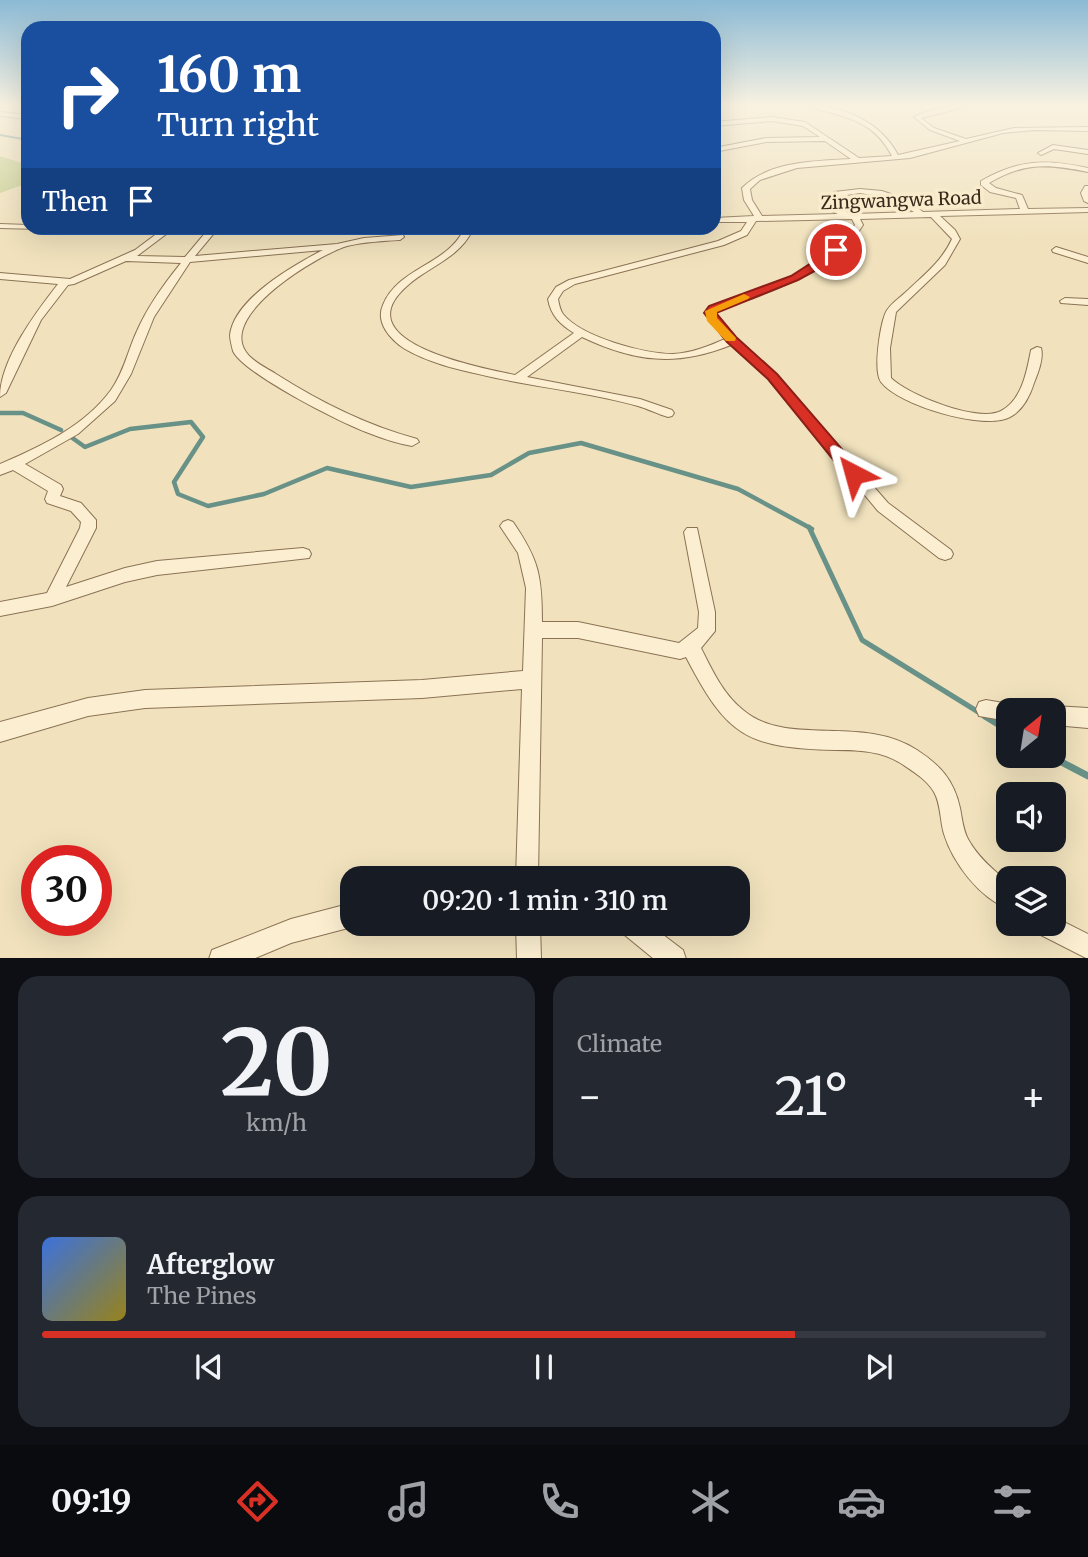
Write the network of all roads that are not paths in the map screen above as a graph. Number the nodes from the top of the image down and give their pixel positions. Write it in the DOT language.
graph roads {
  1 [pos="843,150"];
  2 [pos="891,150"];
  3 [pos="932,150"];
  4 [pos="1048,150"];
  5 [pos="1041,153"];
  6 [pos="896,156"];
  7 [pos="856,159"];
  8 [pos="1088,170"];
  9 [pos="1088,188"];
  10 [pos="1088,201"];
  11 [pos="1088,210"];
  12 [pos="1025,212"];
  13 [pos="920,214"];
  14 [pos="933,214"];
  15 [pos="855,217"];
  16 [pos="757,219"];
  17 [pos="721,220"];
  18 [pos="0,226"];
  19 [pos="21,228"];
  20 [pos="161,235"];
  21 [pos="208,235"];
  22 [pos="421,235"];
  23 [pos="466,235"];
  24 [pos="342,245"];
  25 [pos="1056,250"];
  26 [pos="126,258"];
  27 [pos="186,260"];
  28 [pos="1088,260"];
  29 [pos="0,276"];
  30 [pos="64,283"];
  31 [pos="1065,301"];
  32 [pos="1088,302"];
  33 [pos="582,332"];
  34 [pos="732,340"];
  35 [pos="1037,351"];
  36 [pos="517,379"];
  37 [pos="0,393"];
  38 [pos="668,413"];
  39 [pos="412,442"];
  40 [pos="7,467"];
  41 [pos="508,526"];
  42 [pos="692,532"];
  43 [pos="303,554"];
  44 [pos="945,554"];
  45 [pos="52,599"];
  46 [pos="0,609"];
  47 [pos="533,630"];
  48 [pos="690,646"];
  49 [pos="533,679"];
  50 [pos="986,709"];
  51 [pos="996,710"];
  52 [pos="1066,717"];
  53 [pos="1088,718"];
  54 [pos="0,732"];
  55 [pos="527,866"];
  56 [pos="996,887"];
  57 [pos="340,918"];
  58 [pos="528,936"];
  59 [pos="645,936"];
  60 [pos="1066,936"];
  61 [pos="1088,947"];
  62 [pos="221,958"];
  63 [pos="529,958"];
  64 [pos="674,958"];
  1 -- 7 [label="street"];
  2 -- 6 [label="street"];
  3 -- 6 [label="street"];
  4 -- 5 [label="street"];
  6 -- 7 [label="street"];
  7 -- 16 [label="street"];
  8 -- 12 [label="street"];
  9 -- 10 [label="street"];
  11 -- 12 [label="street, Zingwangwa Road"];
  12 -- 14 [label="street, Zingwangwa Road"];
  13 -- 14 [label="street, Zingwangwa Road"];
  13 -- 15 [label="street, Zingwangwa Road"];
  13 -- 15 [label="street"];
  14 -- 35 [label="street"];
  15 -- 16 [label="street, Zingwangwa Road"];
  15 -- 34 [label="street"];
  16 -- 17 [label="street, Zingwangwa Road"];
  16 -- 33 [label="street"];
  18 -- 19 [label="street"];
  20 -- 26 [label="street"];
  21 -- 27 [label="street"];
  22 -- 24 [label="street"];
  23 -- 36 [label="street"];
  24 -- 27 [label="street"];
  24 -- 39 [label="street"];
  25 -- 28 [label="street"];
  26 -- 27 [label="street"];
  26 -- 30 [label="street"];
  27 -- 40 [label="street"];
  29 -- 30 [label="street"];
  30 -- 37 [label="street"];
  31 -- 32 [label="street"];
  33 -- 34 [label="street"];
  33 -- 36 [label="street"];
  34 -- 44 [label="street"];
  36 -- 38 [label="street"];
  40 -- 45 [label="street"];
  41 -- 47 [label="street"];
  42 -- 48 [label="street"];
  43 -- 45 [label="street"];
  45 -- 46 [label="street"];
  47 -- 48 [label="street"];
  47 -- 49 [label="street"];
  48 -- 56 [label="street"];
  49 -- 54 [label="street"];
  49 -- 55 [label="street"];
  50 -- 51 [label="street"];
  52 -- 53 [label="street"];
  57 -- 62 [label="street"];
  58 -- 63 [label="street"];
  59 -- 64 [label="street"];
  60 -- 61 [label="street"];
}
